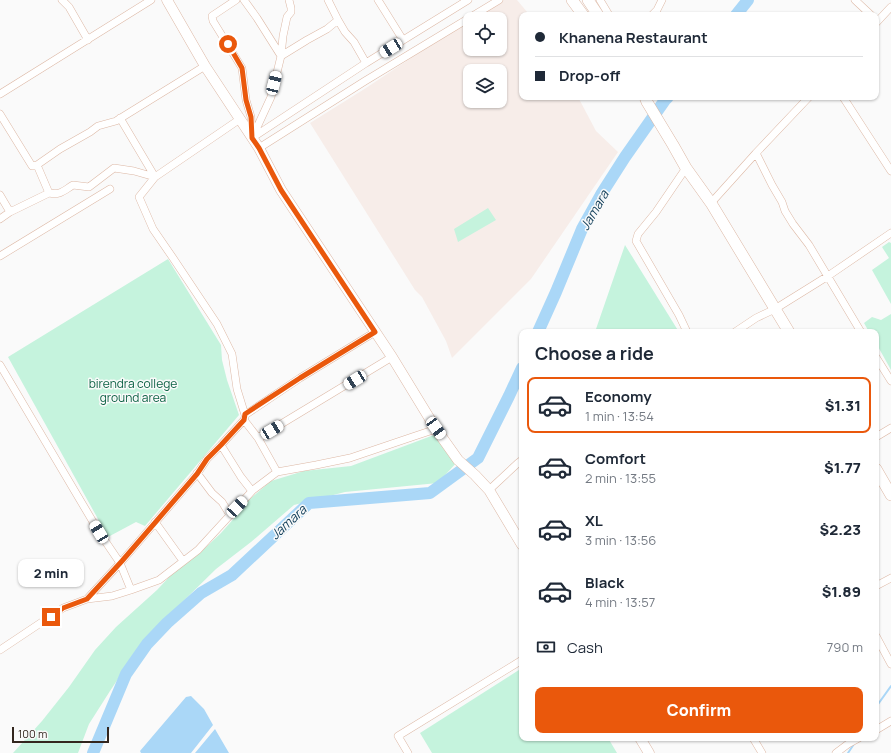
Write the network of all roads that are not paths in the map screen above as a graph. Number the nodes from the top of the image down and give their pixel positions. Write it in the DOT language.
graph roads {
  1 [pos="62,0"];
  2 [pos="151,0"];
  3 [pos="167,0"];
  4 [pos="236,0"];
  5 [pos="244,0"];
  6 [pos="289,0"];
  7 [pos="328,0"];
  8 [pos="378,0"];
  9 [pos="468,0"];
  10 [pos="499,0"];
  11 [pos="572,0"];
  12 [pos="588,0"];
  13 [pos="600,0"];
  14 [pos="662,0"];
  15 [pos="855,0"];
  16 [pos="891,7"];
  17 [pos="581,12"];
  18 [pos="596,12"];
  19 [pos="607,12"];
  20 [pos="655,12"];
  21 [pos="868,12"];
  22 [pos="879,19"];
  23 [pos="338,20"];
  24 [pos="88,40"];
  25 [pos="403,40"];
  26 [pos="281,56"];
  27 [pos="366,63"];
  28 [pos="205,66"];
  29 [pos="0,94"];
  30 [pos="645,100"];
  31 [pos="806,100"];
  32 [pos="845,100"];
  33 [pos="0,114"];
  34 [pos="120,118"];
  35 [pos="240,119"];
  36 [pos="252,138"];
  37 [pos="259,148"];
  38 [pos="756,153"];
  39 [pos="37,165"];
  40 [pos="686,168"];
  41 [pos="891,171"];
  42 [pos="155,177"];
  43 [pos="110,189"];
  44 [pos="49,192"];
  45 [pos="0,195"];
  46 [pos="711,203"];
  47 [pos="10,212"];
  48 [pos="0,219"];
  49 [pos="891,233"];
  50 [pos="0,256"];
  51 [pos="828,276"];
  52 [pos="775,309"];
  53 [pos="686,329"];
  54 [pos="740,329"];
  55 [pos="788,329"];
  56 [pos="859,329"];
  57 [pos="375,332"];
  58 [pos="392,357"];
  59 [pos="879,362"];
  60 [pos="0,365"];
  61 [pos="891,381"];
  62 [pos="245,417"];
  63 [pos="436,428"];
  64 [pos="891,428"];
  65 [pos="879,436"];
  66 [pos="258,438"];
  67 [pos="221,445"];
  68 [pos="519,462"];
  69 [pos="277,472"];
  70 [pos="197,473"];
  71 [pos="879,475"];
  72 [pos="489,490"];
  73 [pos="252,491"];
  74 [pos="891,495"];
  75 [pos="230,515"];
  76 [pos="155,522"];
  77 [pos="519,540"];
  78 [pos="183,562"];
  79 [pos="120,563"];
  80 [pos="891,578"];
  81 [pos="879,584"];
  82 [pos="131,590"];
  83 [pos="87,599"];
  84 [pos="879,642"];
  85 [pos="0,650"];
  86 [pos="519,662"];
  87 [pos="891,664"];
  88 [pos="891,721"];
  89 [pos="879,728"];
  90 [pos="642,741"];
  91 [pos="755,741"];
  92 [pos="854,741"];
  93 [pos="408,753"];
  94 [pos="649,753"];
  95 [pos="762,753"];
  96 [pos="836,753"];
  1 -- 24 [label="street"];
  2 -- 24 [label="street"];
  3 -- 28 [label="street"];
  4 -- 36 [label="street"];
  5 -- 26 [label="street"];
  6 -- 26 [label="street"];
  7 -- 23 [label="street"];
  8 -- 25 [label="street"];
  9 -- 25 [label="street"];
  10 -- 37 [label="street"];
  11 -- 17 [label="main road"];
  12 -- 18 [label="main road"];
  13 -- 19 [label="street"];
  14 -- 20 [label="street"];
  15 -- 21 [label="street"];
  16 -- 22 [label="street"];
  23 -- 26 [label="street"];
  23 -- 27 [label="street"];
  24 -- 29 [label="street"];
  25 -- 27 [label="street"];
  26 -- 36 [label="street"];
  27 -- 36 [label="street"];
  28 -- 34 [label="street"];
  28 -- 35 [label="street"];
  30 -- 40 [label="main road"];
  31 -- 38 [label="street"];
  32 -- 41 [label="street"];
  33 -- 39 [label="street"];
  34 -- 39 [label="street"];
  34 -- 42 [label="street"];
  35 -- 36 [label="street"];
  35 -- 42 [label="street"];
  36 -- 37 [label="street"];
  37 -- 57 [label="street"];
  38 -- 46 [label="street"];
  38 -- 51 [label="street"];
  39 -- 44 [label="street"];
  40 -- 46 [label="main road"];
  40 -- 53 [label="street"];
  42 -- 44 [label="street"];
  42 -- 62 [label="street"];
  43 -- 50 [label="street"];
  44 -- 47 [label="street"];
  45 -- 47 [label="street"];
  46 -- 52 [label="main road"];
  47 -- 48 [label="street"];
  49 -- 51 [label="street"];
  51 -- 52 [label="street"];
  51 -- 56 [label="street"];
  52 -- 54 [label="street"];
  52 -- 55 [label="main road"];
  57 -- 58 [label="street"];
  57 -- 62 [label="street"];
  58 -- 63 [label="street"];
  58 -- 66 [label="street"];
  59 -- 61 [label="street"];
  60 -- 79 [label="street"];
  62 -- 66 [label="street"];
  62 -- 67 [label="street"];
  63 -- 69 [label="street"];
  63 -- 72 [label="street"];
  64 -- 65 [label="street"];
  66 -- 69 [label="street"];
  67 -- 70 [label="street"];
  67 -- 73 [label="street"];
  68 -- 72 [label="street"];
  69 -- 73 [label="street"];
  70 -- 75 [label="street"];
  70 -- 76 [label="street"];
  71 -- 74 [label="main road"];
  72 -- 77 [label="street"];
  73 -- 75 [label="street"];
  75 -- 78 [label="street"];
  76 -- 78 [label="street"];
  76 -- 79 [label="street"];
  78 -- 82 [label="street"];
  79 -- 82 [label="street"];
  79 -- 83 [label="street"];
  80 -- 81 [label="street"];
  82 -- 83 [label="street"];
  83 -- 85 [label="street"];
  84 -- 87 [label="street"];
  86 -- 93 [label="street"];
  88 -- 89 [label="street"];
  90 -- 94 [label="street"];
  91 -- 95 [label="street"];
  92 -- 96 [label="street"];
}
